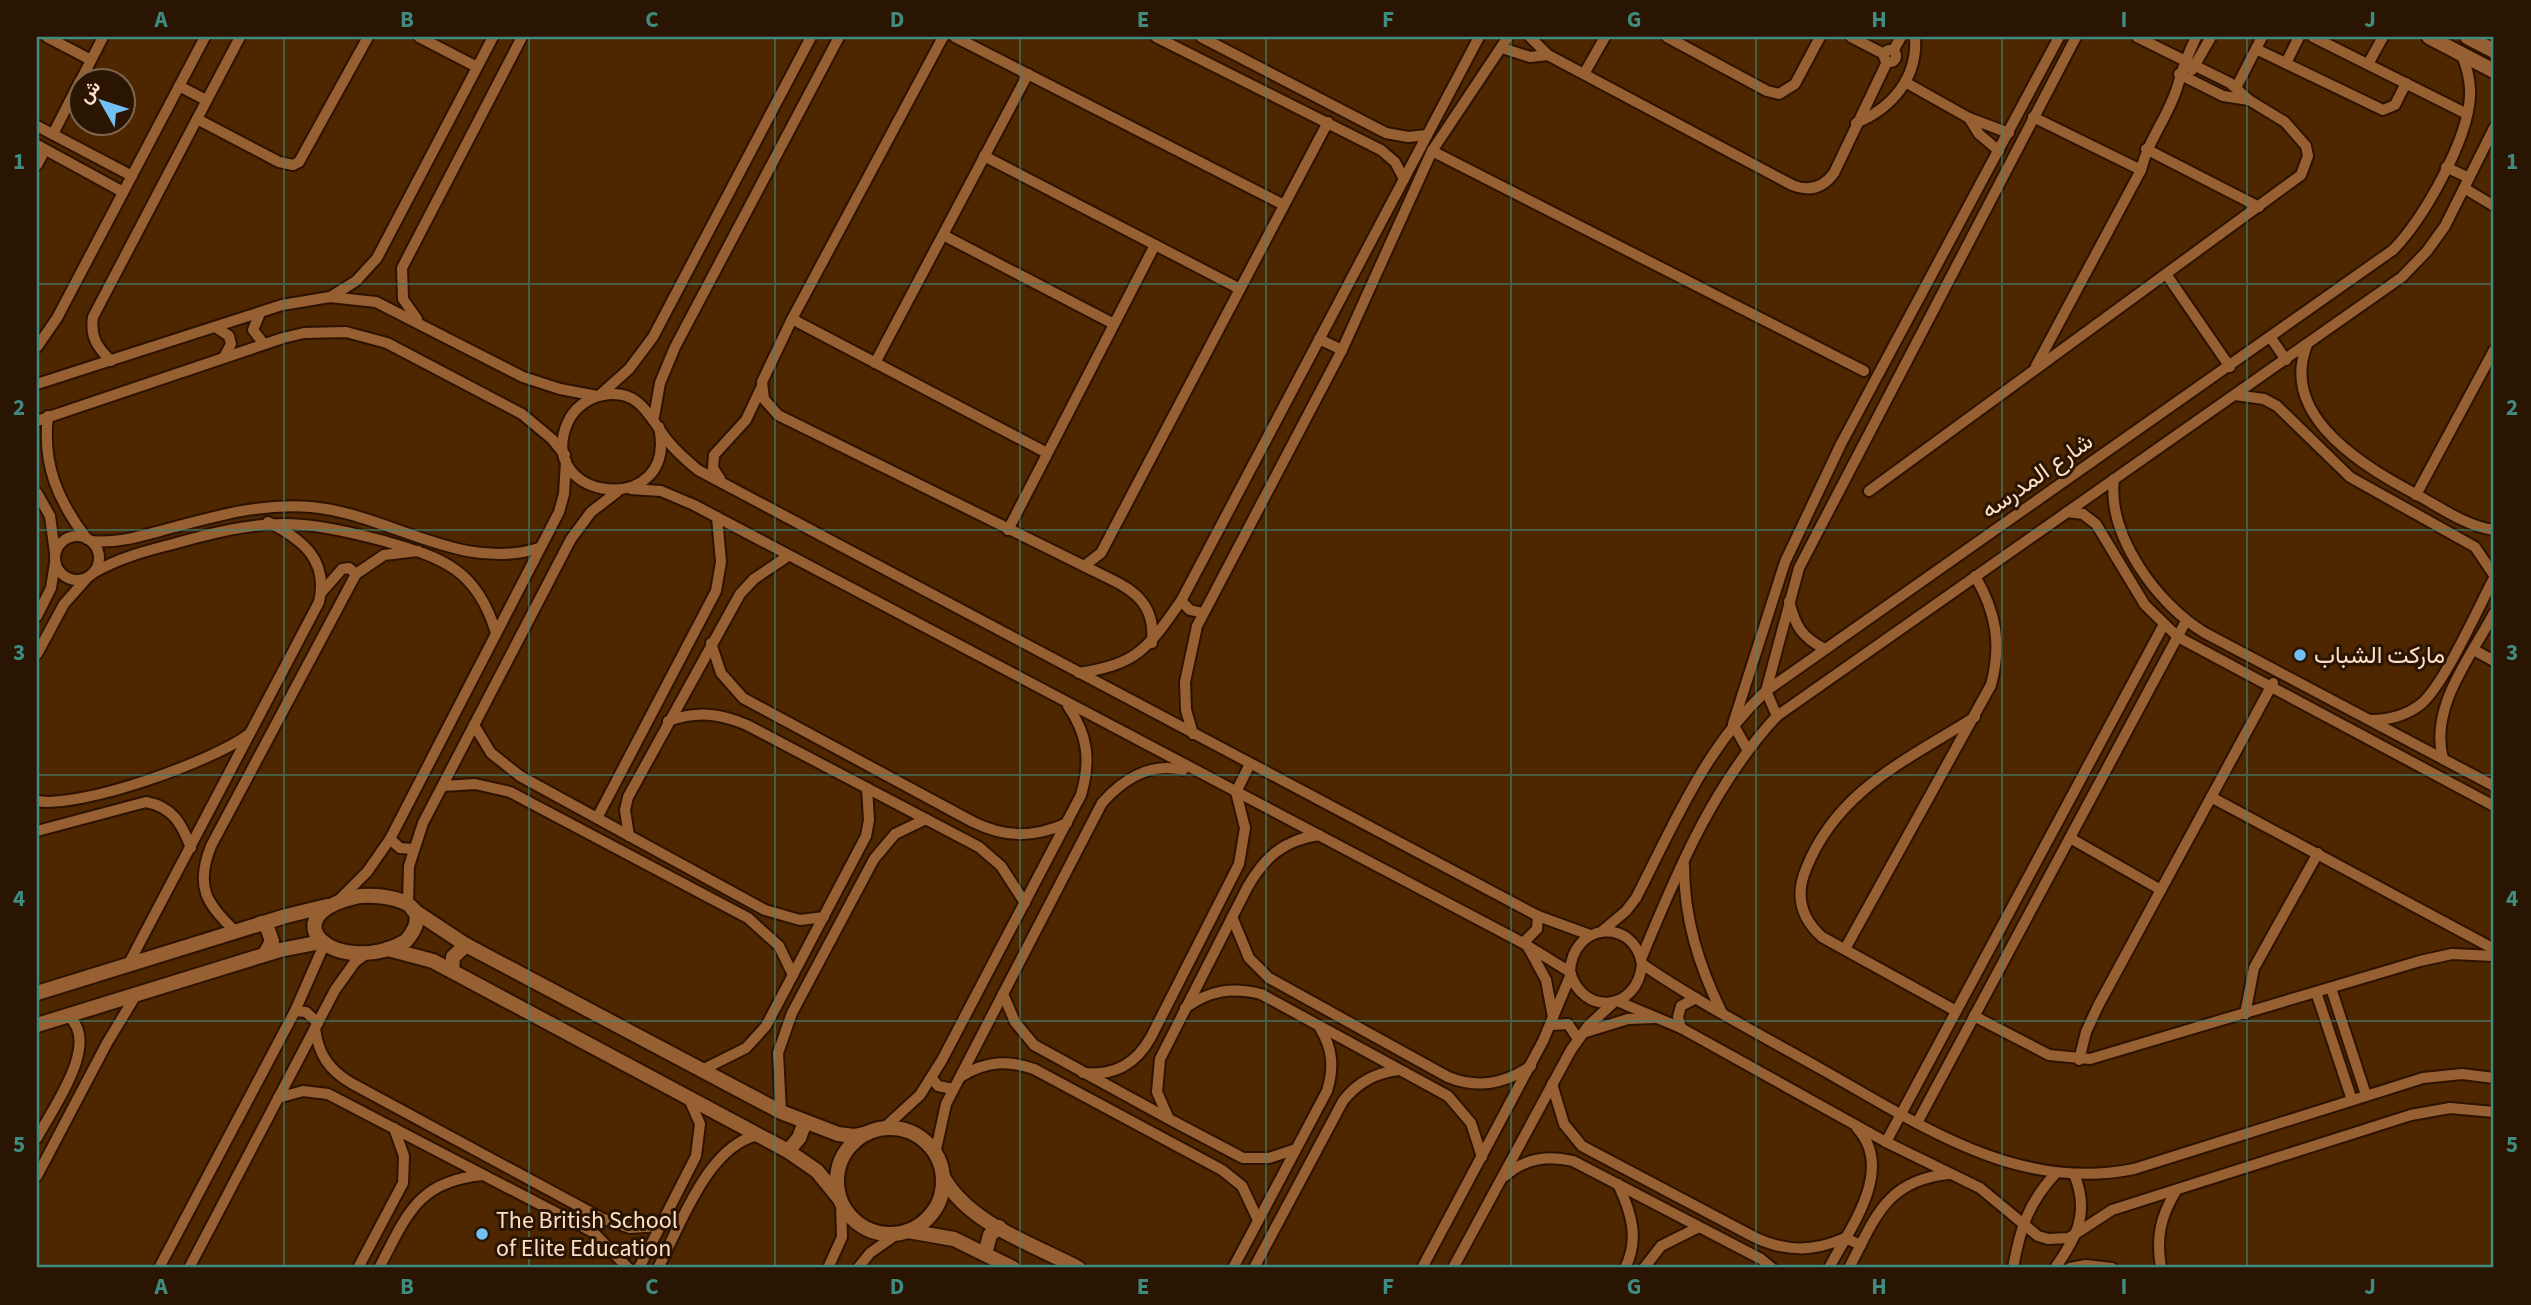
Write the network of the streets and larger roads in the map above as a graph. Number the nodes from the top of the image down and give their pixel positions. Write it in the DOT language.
graph roads {
  1 [pos="47,37"];
  2 [pos="103,37"];
  3 [pos="205,37"];
  4 [pos="240,37"];
  5 [pos="368,37"];
  6 [pos="419,37"];
  7 [pos="493,37"];
  8 [pos="522,37"];
  9 [pos="811,37"];
  10 [pos="839,37"];
  11 [pos="943,37"];
  12 [pos="955,37"];
  13 [pos="1156,37"];
  14 [pos="1187,37"];
  15 [pos="1201,37"];
  16 [pos="1479,37"];
  17 [pos="1508,37"];
  18 [pos="1530,37"];
  19 [pos="1605,37"];
  20 [pos="1667,37"];
  21 [pos="1820,37"];
  22 [pos="1851,37"];
  23 [pos="1901,37"];
  24 [pos="1915,37"];
  25 [pos="2059,37"];
  26 [pos="2076,37"];
  27 [pos="2137,37"];
  28 [pos="2196,37"];
  29 [pos="2211,37"];
  30 [pos="2262,37"];
  31 [pos="2299,37"];
  32 [pos="2313,37"];
  33 [pos="2383,37"];
  34 [pos="2429,37"];
  35 [pos="2467,37"];
  36 [pos="1502,48"];
  37 [pos="1181,49"];
  38 [pos="2256,49"];
  39 [pos="2494,51"];
  40 [pos="2461,53"];
  41 [pos="1548,55"];
  42 [pos="1890,56"];
  43 [pos="91,60"];
  44 [pos="2191,62"];
  45 [pos="2286,63"];
  46 [pos="2368,64"];
  47 [pos="88,66"];
  48 [pos="477,67"];
  49 [pos="1911,68"];
  50 [pos="2494,71"];
  51 [pos="1028,74"];
  52 [pos="1584,74"];
  53 [pos="2183,76"];
  54 [pos="1905,82"];
  55 [pos="2406,83"];
  56 [pos="179,86"];
  57 [pos="2236,88"];
  58 [pos="206,100"];
  59 [pos="2249,100"];
  60 [pos="66,109"];
  61 [pos="2467,114"];
  62 [pos="2034,117"];
  63 [pos="197,118"];
  64 [pos="1969,118"];
  65 [pos="1328,122"];
  66 [pos="1856,123"];
  67 [pos="37,126"];
  68 [pos="2494,128"];
  69 [pos="2010,133"];
  70 [pos="53,134"];
  71 [pos="1390,134"];
  72 [pos="1427,135"];
  73 [pos="755,144"];
  74 [pos="41,148"];
  75 [pos="2146,149"];
  76 [pos="1381,150"];
  77 [pos="1432,151"];
  78 [pos="1998,151"];
  79 [pos="777,155"];
  80 [pos="984,156"];
  81 [pos="37,165"];
  82 [pos="2446,167"];
  83 [pos="2141,170"];
  84 [pos="132,176"];
  85 [pos="1404,179"];
  86 [pos="2466,183"];
  87 [pos="123,192"];
  88 [pos="1284,205"];
  89 [pos="2494,206"];
  90 [pos="2259,207"];
  91 [pos="943,234"];
  92 [pos="1155,245"];
  93 [pos="2166,274"];
  94 [pos="1240,289"];
  95 [pos="330,297"];
  96 [pos="260,313"];
  97 [pos="792,319"];
  98 [pos="421,324"];
  99 [pos="1114,324"];
  100 [pos="217,328"];
  101 [pos="2271,338"];
  102 [pos="1319,339"];
  103 [pos="264,344"];
  104 [pos="2307,345"];
  105 [pos="37,347"];
  106 [pos="1342,350"];
  107 [pos="2494,350"];
  108 [pos="224,357"];
  109 [pos="111,360"];
  110 [pos="2286,360"];
  111 [pos="875,363"];
  112 [pos="2230,367"];
  113 [pos="1882,369"];
  114 [pos="2034,370"];
  115 [pos="1864,371"];
  116 [pos="1898,376"];
  117 [pos="762,382"];
  118 [pos="37,384"];
  119 [pos="2235,395"];
  120 [pos="598,396"];
  121 [pos="48,416"];
  122 [pos="37,421"];
  123 [pos="656,422"];
  124 [pos="1047,453"];
  125 [pos="565,457"];
  126 [pos="2114,480"];
  127 [pos="725,484"];
  128 [pos="622,490"];
  129 [pos="1869,491"];
  130 [pos="37,493"];
  131 [pos="2416,495"];
  132 [pos="2067,512"];
  133 [pos="717,517"];
  134 [pos="268,522"];
  135 [pos="1007,530"];
  136 [pos="2494,530"];
  137 [pos="89,540"];
  138 [pos="541,546"];
  139 [pos="459,550"];
  140 [pos="418,551"];
  141 [pos="563,554"];
  142 [pos="788,556"];
  143 [pos="55,559"];
  144 [pos="451,564"];
  145 [pos="1084,566"];
  146 [pos="356,574"];
  147 [pos="90,576"];
  148 [pos="1975,576"];
  149 [pos="2494,576"];
  150 [pos="321,593"];
  151 [pos="1789,600"];
  152 [pos="1181,601"];
  153 [pos="1203,613"];
  154 [pos="2494,613"];
  155 [pos="37,616"];
  156 [pos="2186,621"];
  157 [pos="701,622"];
  158 [pos="2163,626"];
  159 [pos="718,630"];
  160 [pos="496,633"];
  161 [pos="2178,637"];
  162 [pos="711,643"];
  163 [pos="1152,644"];
  164 [pos="1825,649"];
  165 [pos="2474,650"];
  166 [pos="37,654"];
  167 [pos="2494,661"];
  168 [pos="2279,672"];
  169 [pos="1079,673"];
  170 [pos="2440,680"];
  171 [pos="2271,687"];
  172 [pos="2454,688"];
  173 [pos="1766,691"];
  174 [pos="1066,704"];
  175 [pos="756,708"];
  176 [pos="1777,716"];
  177 [pos="1975,717"];
  178 [pos="2371,720"];
  179 [pos="668,721"];
  180 [pos="1733,724"];
  181 [pos="474,725"];
  182 [pos="747,725"];
  183 [pos="251,732"];
  184 [pos="1193,734"];
  185 [pos="1747,749"];
  186 [pos="2443,758"];
  187 [pos="1250,764"];
  188 [pos="1196,772"];
  189 [pos="520,776"];
  190 [pos="443,786"];
  191 [pos="2494,786"];
  192 [pos="867,788"];
  193 [pos="510,792"];
  194 [pos="1236,792"];
  195 [pos="1081,795"];
  196 [pos="2211,797"];
  197 [pos="37,801"];
  198 [pos="1102,803"];
  199 [pos="2494,806"];
  200 [pos="597,818"];
  201 [pos="926,819"];
  202 [pos="1067,823"];
  203 [pos="988,829"];
  204 [pos="37,831"];
  205 [pos="1319,835"];
  206 [pos="629,836"];
  207 [pos="2070,838"];
  208 [pos="390,839"];
  209 [pos="979,847"];
  210 [pos="413,849"];
  211 [pos="859,850"];
  212 [pos="188,853"];
  213 [pos="2318,853"];
  214 [pos="874,859"];
  215 [pos="1684,862"];
  216 [pos="204,867"];
  217 [pos="1232,881"];
  218 [pos="1247,888"];
  219 [pos="2161,890"];
  220 [pos="1025,903"];
  221 [pos="332,904"];
  222 [pos="411,907"];
  223 [pos="765,910"];
  224 [pos="1538,916"];
  225 [pos="824,917"];
  226 [pos="1232,917"];
  227 [pos="261,923"];
  228 [pos="757,923"];
  229 [pos="235,932"];
  230 [pos="1595,934"];
  231 [pos="322,944"];
  232 [pos="1525,944"];
  233 [pos="466,946"];
  234 [pos="387,949"];
  235 [pos="2494,949"];
  236 [pos="1845,950"];
  237 [pos="367,953"];
  238 [pos="265,954"];
  239 [pos="2494,956"];
  240 [pos="1641,961"];
  241 [pos="128,965"];
  242 [pos="452,971"];
  243 [pos="1571,973"];
  244 [pos="793,975"];
  245 [pos="1269,978"];
  246 [pos="2330,988"];
  247 [pos="2316,992"];
  248 [pos="37,993"];
  249 [pos="1003,994"];
  250 [pos="1261,994"];
  251 [pos="136,995"];
  252 [pos="1696,998"];
  253 [pos="1616,1002"];
  254 [pos="1185,1008"];
  255 [pos="295,1011"];
  256 [pos="1956,1011"];
  257 [pos="1722,1013"];
  258 [pos="2245,1014"];
  259 [pos="68,1016"];
  260 [pos="1974,1016"];
  261 [pos="1663,1018"];
  262 [pos="1552,1022"];
  263 [pos="37,1025"];
  264 [pos="316,1025"];
  265 [pos="766,1026"];
  266 [pos="1319,1026"];
  267 [pos="1681,1028"];
  268 [pos="782,1036"];
  269 [pos="1151,1037"];
  270 [pos="1579,1037"];
  271 [pos="1166,1044"];
  272 [pos="1043,1051"];
  273 [pos="80,1054"];
  274 [pos="2079,1060"];
  275 [pos="98,1061"];
  276 [pos="1531,1066"];
  277 [pos="1034,1069"];
  278 [pos="1400,1069"];
  279 [pos="702,1070"];
  280 [pos="1083,1073"];
  281 [pos="960,1077"];
  282 [pos="932,1078"];
  283 [pos="2494,1078"];
  284 [pos="1457,1080"];
  285 [pos="351,1083"];
  286 [pos="1552,1084"];
  287 [pos="953,1088"];
  288 [pos="1326,1091"];
  289 [pos="2366,1095"];
  290 [pos="1448,1096"];
  291 [pos="687,1097"];
  292 [pos="278,1098"];
  293 [pos="2353,1100"];
  294 [pos="342,1101"];
  295 [pos="1343,1101"];
  296 [pos="781,1112"];
  297 [pos="2494,1112"];
  298 [pos="1901,1114"];
  299 [pos="1169,1119"];
  300 [pos="1850,1121"];
  301 [pos="805,1122"];
  302 [pos="1917,1123"];
  303 [pos="394,1128"];
  304 [pos="876,1131"];
  305 [pos="759,1135"];
  306 [pos="37,1138"];
  307 [pos="1886,1142"];
  308 [pos="1582,1146"];
  309 [pos="1296,1149"];
  310 [pos="788,1151"];
  311 [pos="935,1154"];
  312 [pos="1482,1157"];
  313 [pos="1244,1158"];
  314 [pos="1573,1160"];
  315 [pos="691,1170"];
  316 [pos="2056,1173"];
  317 [pos="1950,1174"];
  318 [pos="2074,1174"];
  319 [pos="483,1175"];
  320 [pos="37,1176"];
  321 [pos="943,1177"];
  322 [pos="1233,1177"];
  323 [pos="706,1178"];
  324 [pos="1501,1180"];
  325 [pos="1618,1184"];
  326 [pos="2176,1191"];
  327 [pos="397,1196"];
  328 [pos="840,1200"];
  329 [pos="413,1206"];
  330 [pos="601,1218"];
  331 [pos="1258,1220"];
  332 [pos="2022,1223"];
  333 [pos="661,1226"];
  334 [pos="999,1227"];
  335 [pos="1699,1227"];
  336 [pos="593,1232"];
  337 [pos="902,1232"];
  338 [pos="2078,1233"];
  339 [pos="1845,1238"];
  340 [pos="1770,1245"];
  341 [pos="1861,1245"];
  342 [pos="985,1254"];
  343 [pos="1631,1257"];
  344 [pos="1761,1259"];
  345 [pos="1645,1266"];
  346 [pos="159,1268"];
  347 [pos="189,1268"];
  348 [pos="358,1268"];
  349 [pos="379,1268"];
  350 [pos="628,1268"];
  351 [pos="639,1268"];
  352 [pos="658,1268"];
  353 [pos="828,1268"];
  354 [pos="858,1268"];
  355 [pos="1013,1268"];
  356 [pos="1078,1268"];
  357 [pos="1233,1268"];
  358 [pos="1254,1268"];
  359 [pos="1422,1268"];
  360 [pos="1453,1268"];
  361 [pos="1625,1268"];
  362 [pos="1772,1268"];
  363 [pos="1829,1268"];
  364 [pos="1849,1268"];
  365 [pos="2013,1268"];
  366 [pos="2055,1268"];
  367 [pos="2070,1268"];
  368 [pos="2112,1268"];
  369 [pos="2161,1268"];
  1 -- 43 [label="street"];
  2 -- 43 [label="street"];
  3 -- 56 [label="street"];
  4 -- 58 [label="street"];
  5 -- 63 [label="street"];
  6 -- 48 [label="street"];
  7 -- 48 [label="street"];
  8 -- 98 [label="street"];
  9 -- 73 [label="street"];
  10 -- 79 [label="street"];
  11 -- 97 [label="street"];
  12 -- 51 [label="street"];
  13 -- 37 [label="street"];
  14 -- 37 [label="street"];
  15 -- 71 [label="street"];
  16 -- 72 [label="street"];
  17 -- 36 [label="street"];
  18 -- 41 [label="street"];
  19 -- 52 [label="street"];
  20 -- 21 [label="street"];
  22 -- 42 [label="street"];
  23 -- 42 [label="street"];
  24 -- 49 [label="street"];
  25 -- 69 [label="street"];
  26 -- 62 [label="street"];
  27 -- 44 [label="street"];
  28 -- 44 [label="street"];
  29 -- 44 [label="street"];
  30 -- 38 [label="street"];
  31 -- 45 [label="street"];
  32 -- 46 [label="street"];
  33 -- 46 [label="street"];
  34 -- 40 [label="street"];
  35 -- 39 [label="street"];
  36 -- 41 [label="street"];
  36 -- 77 [label="street"];
  37 -- 65 [label="street"];
  38 -- 45 [label="street"];
  38 -- 57 [label="street"];
  40 -- 50 [label="street"];
  40 -- 61 [label="street, شارع المدرسه"];
  41 -- 52 [label="street"];
  42 -- 49 [label="street"];
  42 -- 66 [label="street"];
  43 -- 47 [label="street"];
  44 -- 53 [label="street"];
  44 -- 57 [label="street"];
  45 -- 55 [label="street"];
  46 -- 55 [label="street"];
  48 -- 95 [label="street"];
  49 -- 54 [label="street"];
  51 -- 80 [label="street"];
  51 -- 88 [label="street"];
  52 -- 66 [label="street"];
  53 -- 59 [label="street"];
  53 -- 75 [label="street"];
  54 -- 64 [label="street"];
  54 -- 66 [label="street"];
  55 -- 61 [label="street"];
  56 -- 58 [label="street"];
  56 -- 84 [label="street"];
  57 -- 59 [label="street"];
  58 -- 63 [label="street"];
  59 -- 90 [label="street"];
  60 -- 70 [label="street"];
  61 -- 82 [label="street, شارع المدرسه"];
  62 -- 83 [label="street"];
  62 -- 116 [label="street"];
  63 -- 109 [label="street"];
  64 -- 69 [label="street"];
  64 -- 78 [label="street"];
  65 -- 76 [label="street"];
  65 -- 88 [label="street"];
  67 -- 70 [label="street"];
  68 -- 86 [label="street, شارع المدرسه"];
  69 -- 78 [label="street"];
  70 -- 84 [label="street"];
  71 -- 72 [label="street"];
  71 -- 76 [label="street"];
  72 -- 85 [label="street"];
  73 -- 79 [label="street"];
  73 -- 120 [label="street"];
  74 -- 81 [label="street"];
  74 -- 87 [label="street"];
  75 -- 83 [label="street"];
  75 -- 90 [label="street"];
  76 -- 85 [label="street"];
  77 -- 106 [label="street"];
  77 -- 115 [label="street"];
  78 -- 113 [label="street"];
  79 -- 123 [label="street"];
  80 -- 91 [label="street"];
  80 -- 92 [label="street"];
  82 -- 86 [label="street"];
  82 -- 101 [label="street, شارع المدرسه"];
  83 -- 114 [label="street"];
  84 -- 87 [label="street"];
  85 -- 102 [label="street"];
  86 -- 89 [label="street"];
  86 -- 104 [label="street, شارع المدرسه"];
  87 -- 105 [label="street"];
  88 -- 94 [label="street"];
  90 -- 93 [label="street"];
  91 -- 99 [label="street"];
  91 -- 111 [label="street"];
  92 -- 94 [label="street"];
  92 -- 99 [label="street"];
  93 -- 112 [label="street"];
  93 -- 114 [label="street"];
  94 -- 145 [label="street"];
  95 -- 96 [label="street"];
  95 -- 98 [label="street"];
  96 -- 100 [label="street"];
  96 -- 103 [label="street"];
  97 -- 111 [label="street"];
  97 -- 117 [label="street"];
  98 -- 120 [label="street"];
  99 -- 124 [label="street"];
  100 -- 108 [label="street"];
  100 -- 109 [label="street"];
  101 -- 110 [label="street"];
  101 -- 112 [label="street, شارع المدرسه"];
  102 -- 106 [label="street"];
  102 -- 152 [label="street"];
  103 -- 108 [label="street"];
  103 -- 125 [label="street"];
  104 -- 110 [label="street, شارع المدرسه"];
  104 -- 131 [label="street"];
  106 -- 153 [label="street"];
  107 -- 131 [label="street"];
  108 -- 121 [label="street"];
  109 -- 118 [label="street"];
  110 -- 119 [label="street, شارع المدرسه"];
  111 -- 124 [label="street"];
  112 -- 164 [label="street, شارع المدرسه"];
  113 -- 116 [label="street"];
  113 -- 180 [label="street"];
  114 -- 129 [label="street"];
  116 -- 151 [label="street"];
  117 -- 127 [label="street"];
  117 -- 135 [label="street"];
  119 -- 126 [label="street, شارع المدرسه"];
  119 -- 149 [label="street"];
  120 -- 123 [label="street"];
  120 -- 125 [label="street"];
  121 -- 122 [label="street"];
  121 -- 137 [label="street"];
  123 -- 127 [label="street"];
  123 -- 128 [label="street"];
  124 -- 135 [label="street"];
  125 -- 128 [label="street"];
  125 -- 138 [label="street"];
  126 -- 132 [label="street, شارع المدرسه"];
  126 -- 156 [label="street"];
  127 -- 169 [label="street"];
  128 -- 133 [label="street"];
  128 -- 141 [label="street"];
  130 -- 143 [label="street"];
  131 -- 136 [label="street"];
  132 -- 148 [label="street, شارع المدرسه"];
  132 -- 158 [label="street"];
  133 -- 142 [label="street"];
  133 -- 157 [label="street"];
  134 -- 140 [label="street"];
  134 -- 147 [label="street"];
  134 -- 150 [label="street"];
  135 -- 145 [label="street"];
  137 -- 139 [label="street"];
  137 -- 143 [label="street"];
  137 -- 147 [label="street"];
  138 -- 139 [label="street"];
  138 -- 141 [label="street"];
  138 -- 160 [label="street"];
  139 -- 144 [label="street"];
  140 -- 144 [label="street"];
  140 -- 146 [label="street"];
  141 -- 181 [label="street"];
  142 -- 159 [label="street"];
  142 -- 174 [label="street"];
  143 -- 147 [label="street"];
  143 -- 155 [label="street"];
  144 -- 160 [label="street"];
  145 -- 163 [label="street"];
  146 -- 150 [label="street"];
  146 -- 216 [label="street"];
  147 -- 166 [label="street"];
  148 -- 176 [label="street, شارع المدرسه"];
  148 -- 177 [label="street"];
  149 -- 170 [label="street"];
  150 -- 183 [label="street"];
  151 -- 164 [label="street"];
  151 -- 173 [label="street"];
  152 -- 153 [label="street"];
  152 -- 163 [label="street"];
  153 -- 184 [label="street"];
  154 -- 165 [label="street"];
  156 -- 161 [label="street"];
  156 -- 168 [label="street"];
  157 -- 159 [label="street"];
  157 -- 200 [label="street"];
  158 -- 161 [label="street"];
  158 -- 256 [label="street"];
  159 -- 162 [label="street"];
  160 -- 208 [label="street"];
  161 -- 171 [label="street"];
  161 -- 207 [label="street"];
  162 -- 175 [label="street"];
  162 -- 179 [label="street"];
  163 -- 169 [label="street"];
  164 -- 173 [label="street, شارع المدرسه"];
  165 -- 167 [label="street"];
  165 -- 172 [label="street"];
  168 -- 171 [label="street"];
  168 -- 178 [label="street"];
  169 -- 184 [label="street"];
  170 -- 172 [label="street"];
  170 -- 178 [label="street"];
  171 -- 196 [label="street"];
  171 -- 199 [label="street"];
  172 -- 186 [label="street"];
  173 -- 176 [label="street"];
  173 -- 180 [label="street, شارع المدرسه"];
  174 -- 188 [label="street"];
  174 -- 195 [label="street"];
  175 -- 182 [label="street"];
  175 -- 203 [label="street"];
  176 -- 185 [label="street, شارع المدرسه"];
  177 -- 236 [label="street"];
  177 -- 236 [label="street"];
  178 -- 186 [label="street"];
  179 -- 182 [label="street"];
  179 -- 206 [label="street"];
  180 -- 185 [label="street"];
  180 -- 230 [label="street, شارع المدرسه"];
  181 -- 189 [label="street"];
  181 -- 190 [label="street"];
  182 -- 192 [label="street"];
  183 -- 197 [label="street"];
  183 -- 212 [label="street"];
  184 -- 187 [label="street"];
  185 -- 215 [label="street, شارع المدرسه"];
  186 -- 191 [label="street"];
  187 -- 194 [label="street"];
  187 -- 224 [label="street"];
  188 -- 194 [label="street"];
  188 -- 198 [label="street"];
  189 -- 193 [label="street"];
  189 -- 200 [label="street"];
  190 -- 193 [label="street"];
  190 -- 210 [label="street"];
  192 -- 201 [label="street"];
  192 -- 211 [label="street"];
  193 -- 228 [label="street"];
  194 -- 205 [label="street"];
  194 -- 217 [label="street"];
  195 -- 198 [label="street"];
  195 -- 202 [label="street"];
  196 -- 213 [label="street"];
  196 -- 219 [label="street"];
  198 -- 249 [label="street"];
  200 -- 206 [label="street"];
  201 -- 209 [label="street"];
  201 -- 214 [label="street"];
  202 -- 203 [label="street"];
  202 -- 220 [label="street"];
  203 -- 209 [label="street"];
  204 -- 212 [label="street"];
  205 -- 218 [label="street"];
  205 -- 232 [label="street"];
  206 -- 223 [label="street"];
  207 -- 219 [label="street"];
  207 -- 260 [label="street"];
  208 -- 210 [label="street"];
  208 -- 221 [label="street"];
  209 -- 220 [label="street"];
  210 -- 222 [label="street"];
  211 -- 214 [label="street"];
  211 -- 225 [label="street"];
  212 -- 216 [label="street"];
  212 -- 241 [label="street"];
  213 -- 235 [label="street"];
  213 -- 258 [label="street"];
  214 -- 268 [label="street"];
  215 -- 240 [label="street, شارع المدرسه"];
  215 -- 257 [label="street"];
  216 -- 229 [label="street"];
  217 -- 218 [label="street"];
  217 -- 269 [label="street"];
  218 -- 226 [label="street"];
  219 -- 274 [label="street"];
  220 -- 282 [label="street"];
  221 -- 222 [label="street"];
  221 -- 227 [label="street"];
  221 -- 231 [label="street"];
  222 -- 233 [label="street"];
  222 -- 234 [label="street"];
  223 -- 225 [label="street"];
  223 -- 228 [label="street"];
  224 -- 230 [label="street"];
  224 -- 232 [label="street"];
  225 -- 244 [label="street"];
  226 -- 245 [label="street"];
  226 -- 254 [label="street"];
  227 -- 229 [label="street"];
  227 -- 238 [label="street"];
  228 -- 244 [label="street"];
  229 -- 241 [label="street"];
  230 -- 240 [label="street"];
  230 -- 243 [label="street"];
  231 -- 237 [label="street"];
  231 -- 238 [label="street"];
  231 -- 255 [label="street"];
  232 -- 243 [label="street"];
  232 -- 262 [label="street"];
  233 -- 242 [label="street"];
  233 -- 279 [label="street"];
  234 -- 237 [label="street"];
  234 -- 242 [label="street"];
  236 -- 256 [label="street"];
  237 -- 264 [label="street"];
  238 -- 251 [label="street"];
  239 -- 246 [label="street"];
  240 -- 252 [label="street"];
  240 -- 253 [label="street"];
  241 -- 248 [label="street"];
  242 -- 291 [label="street"];
  243 -- 253 [label="street"];
  243 -- 262 [label="street"];
  244 -- 265 [label="street"];
  245 -- 250 [label="street"];
  245 -- 284 [label="street"];
  246 -- 247 [label="street"];
  246 -- 289 [label="street"];
  247 -- 258 [label="street"];
  247 -- 293 [label="street"];
  249 -- 272 [label="street"];
  249 -- 281 [label="street"];
  250 -- 254 [label="street"];
  250 -- 266 [label="street"];
  251 -- 259 [label="street"];
  251 -- 275 [label="street"];
  252 -- 257 [label="street"];
  252 -- 267 [label="street"];
  253 -- 261 [label="street"];
  253 -- 270 [label="street"];
  254 -- 271 [label="street"];
  255 -- 264 [label="street"];
  255 -- 346 [label="street"];
  256 -- 298 [label="street"];
  257 -- 298 [label="street"];
  258 -- 274 [label="street"];
  259 -- 263 [label="street"];
  259 -- 273 [label="street"];
  260 -- 274 [label="street"];
  260 -- 302 [label="street"];
  261 -- 267 [label="street"];
  261 -- 270 [label="street"];
  262 -- 270 [label="street"];
  262 -- 276 [label="street"];
  264 -- 285 [label="street"];
  264 -- 292 [label="street"];
  265 -- 268 [label="street"];
  265 -- 279 [label="street"];
  266 -- 278 [label="street"];
  266 -- 288 [label="street"];
  267 -- 300 [label="street"];
  268 -- 296 [label="street"];
  269 -- 271 [label="street"];
  269 -- 280 [label="street"];
  270 -- 286 [label="street"];
  271 -- 299 [label="street"];
  272 -- 277 [label="street"];
  272 -- 280 [label="street"];
  273 -- 275 [label="street"];
  273 -- 306 [label="street"];
  275 -- 320 [label="street"];
  276 -- 284 [label="street"];
  276 -- 312 [label="street"];
  277 -- 281 [label="street"];
  277 -- 322 [label="street"];
  278 -- 290 [label="street"];
  278 -- 295 [label="street"];
  279 -- 296 [label="street"];
  280 -- 299 [label="street"];
  281 -- 287 [label="street"];
  282 -- 287 [label="street"];
  282 -- 304 [label="street"];
  283 -- 289 [label="street"];
  284 -- 290 [label="street"];
  285 -- 294 [label="street"];
  285 -- 330 [label="street"];
  286 -- 308 [label="street"];
  286 -- 324 [label="street"];
  287 -- 311 [label="street"];
  288 -- 295 [label="street"];
  288 -- 309 [label="street"];
  289 -- 293 [label="street"];
  290 -- 312 [label="street"];
  291 -- 305 [label="street"];
  291 -- 315 [label="street"];
  292 -- 294 [label="street"];
  292 -- 347 [label="street"];
  293 -- 318 [label="street"];
  294 -- 303 [label="street"];
  295 -- 358 [label="street"];
  296 -- 301 [label="street"];
  297 -- 326 [label="street"];
  298 -- 302 [label="street"];
  298 -- 307 [label="street"];
  299 -- 313 [label="street"];
  300 -- 307 [label="street"];
  300 -- 339 [label="street"];
  301 -- 304 [label="street"];
  301 -- 310 [label="street"];
  302 -- 316 [label="street"];
  303 -- 319 [label="street"];
  303 -- 327 [label="street"];
  304 -- 311 [label="street"];
  304 -- 328 [label="street"];
  305 -- 310 [label="street"];
  305 -- 323 [label="street"];
  307 -- 317 [label="street"];
  308 -- 314 [label="street"];
  308 -- 340 [label="street"];
  309 -- 313 [label="street"];
  309 -- 331 [label="street"];
  310 -- 328 [label="street"];
  311 -- 321 [label="street"];
  312 -- 359 [label="street"];
  313 -- 322 [label="street"];
  314 -- 324 [label="street"];
  314 -- 325 [label="street"];
  315 -- 323 [label="street"];
  315 -- 333 [label="street"];
  316 -- 318 [label="street"];
  316 -- 332 [label="street"];
  317 -- 332 [label="street"];
  317 -- 341 [label="street"];
  318 -- 338 [label="street"];
  319 -- 329 [label="street"];
  319 -- 336 [label="street"];
  321 -- 334 [label="street"];
  321 -- 337 [label="street"];
  322 -- 331 [label="street"];
  323 -- 352 [label="street"];
  324 -- 360 [label="street"];
  325 -- 335 [label="street"];
  325 -- 343 [label="street"];
  326 -- 338 [label="street"];
  326 -- 369 [label="street"];
  327 -- 329 [label="street"];
  327 -- 348 [label="street"];
  328 -- 337 [label="street"];
  328 -- 353 [label="street"];
  329 -- 349 [label="street"];
  330 -- 333 [label="street"];
  330 -- 336 [label="street"];
  331 -- 357 [label="street"];
  332 -- 338 [label="street"];
  332 -- 365 [label="street"];
  333 -- 351 [label="street"];
  334 -- 342 [label="street"];
  334 -- 356 [label="street"];
  335 -- 344 [label="street"];
  335 -- 345 [label="street"];
  336 -- 350 [label="street"];
  337 -- 342 [label="street"];
  337 -- 354 [label="street"];
  338 -- 366 [label="street"];
  339 -- 340 [label="street"];
  339 -- 341 [label="street"];
  339 -- 363 [label="street"];
  340 -- 344 [label="street"];
  341 -- 364 [label="street"];
  342 -- 355 [label="street"];
  343 -- 345 [label="street"];
  343 -- 361 [label="street"];
  344 -- 362 [label="street"];
  367 -- 368 [label="street"];
}
